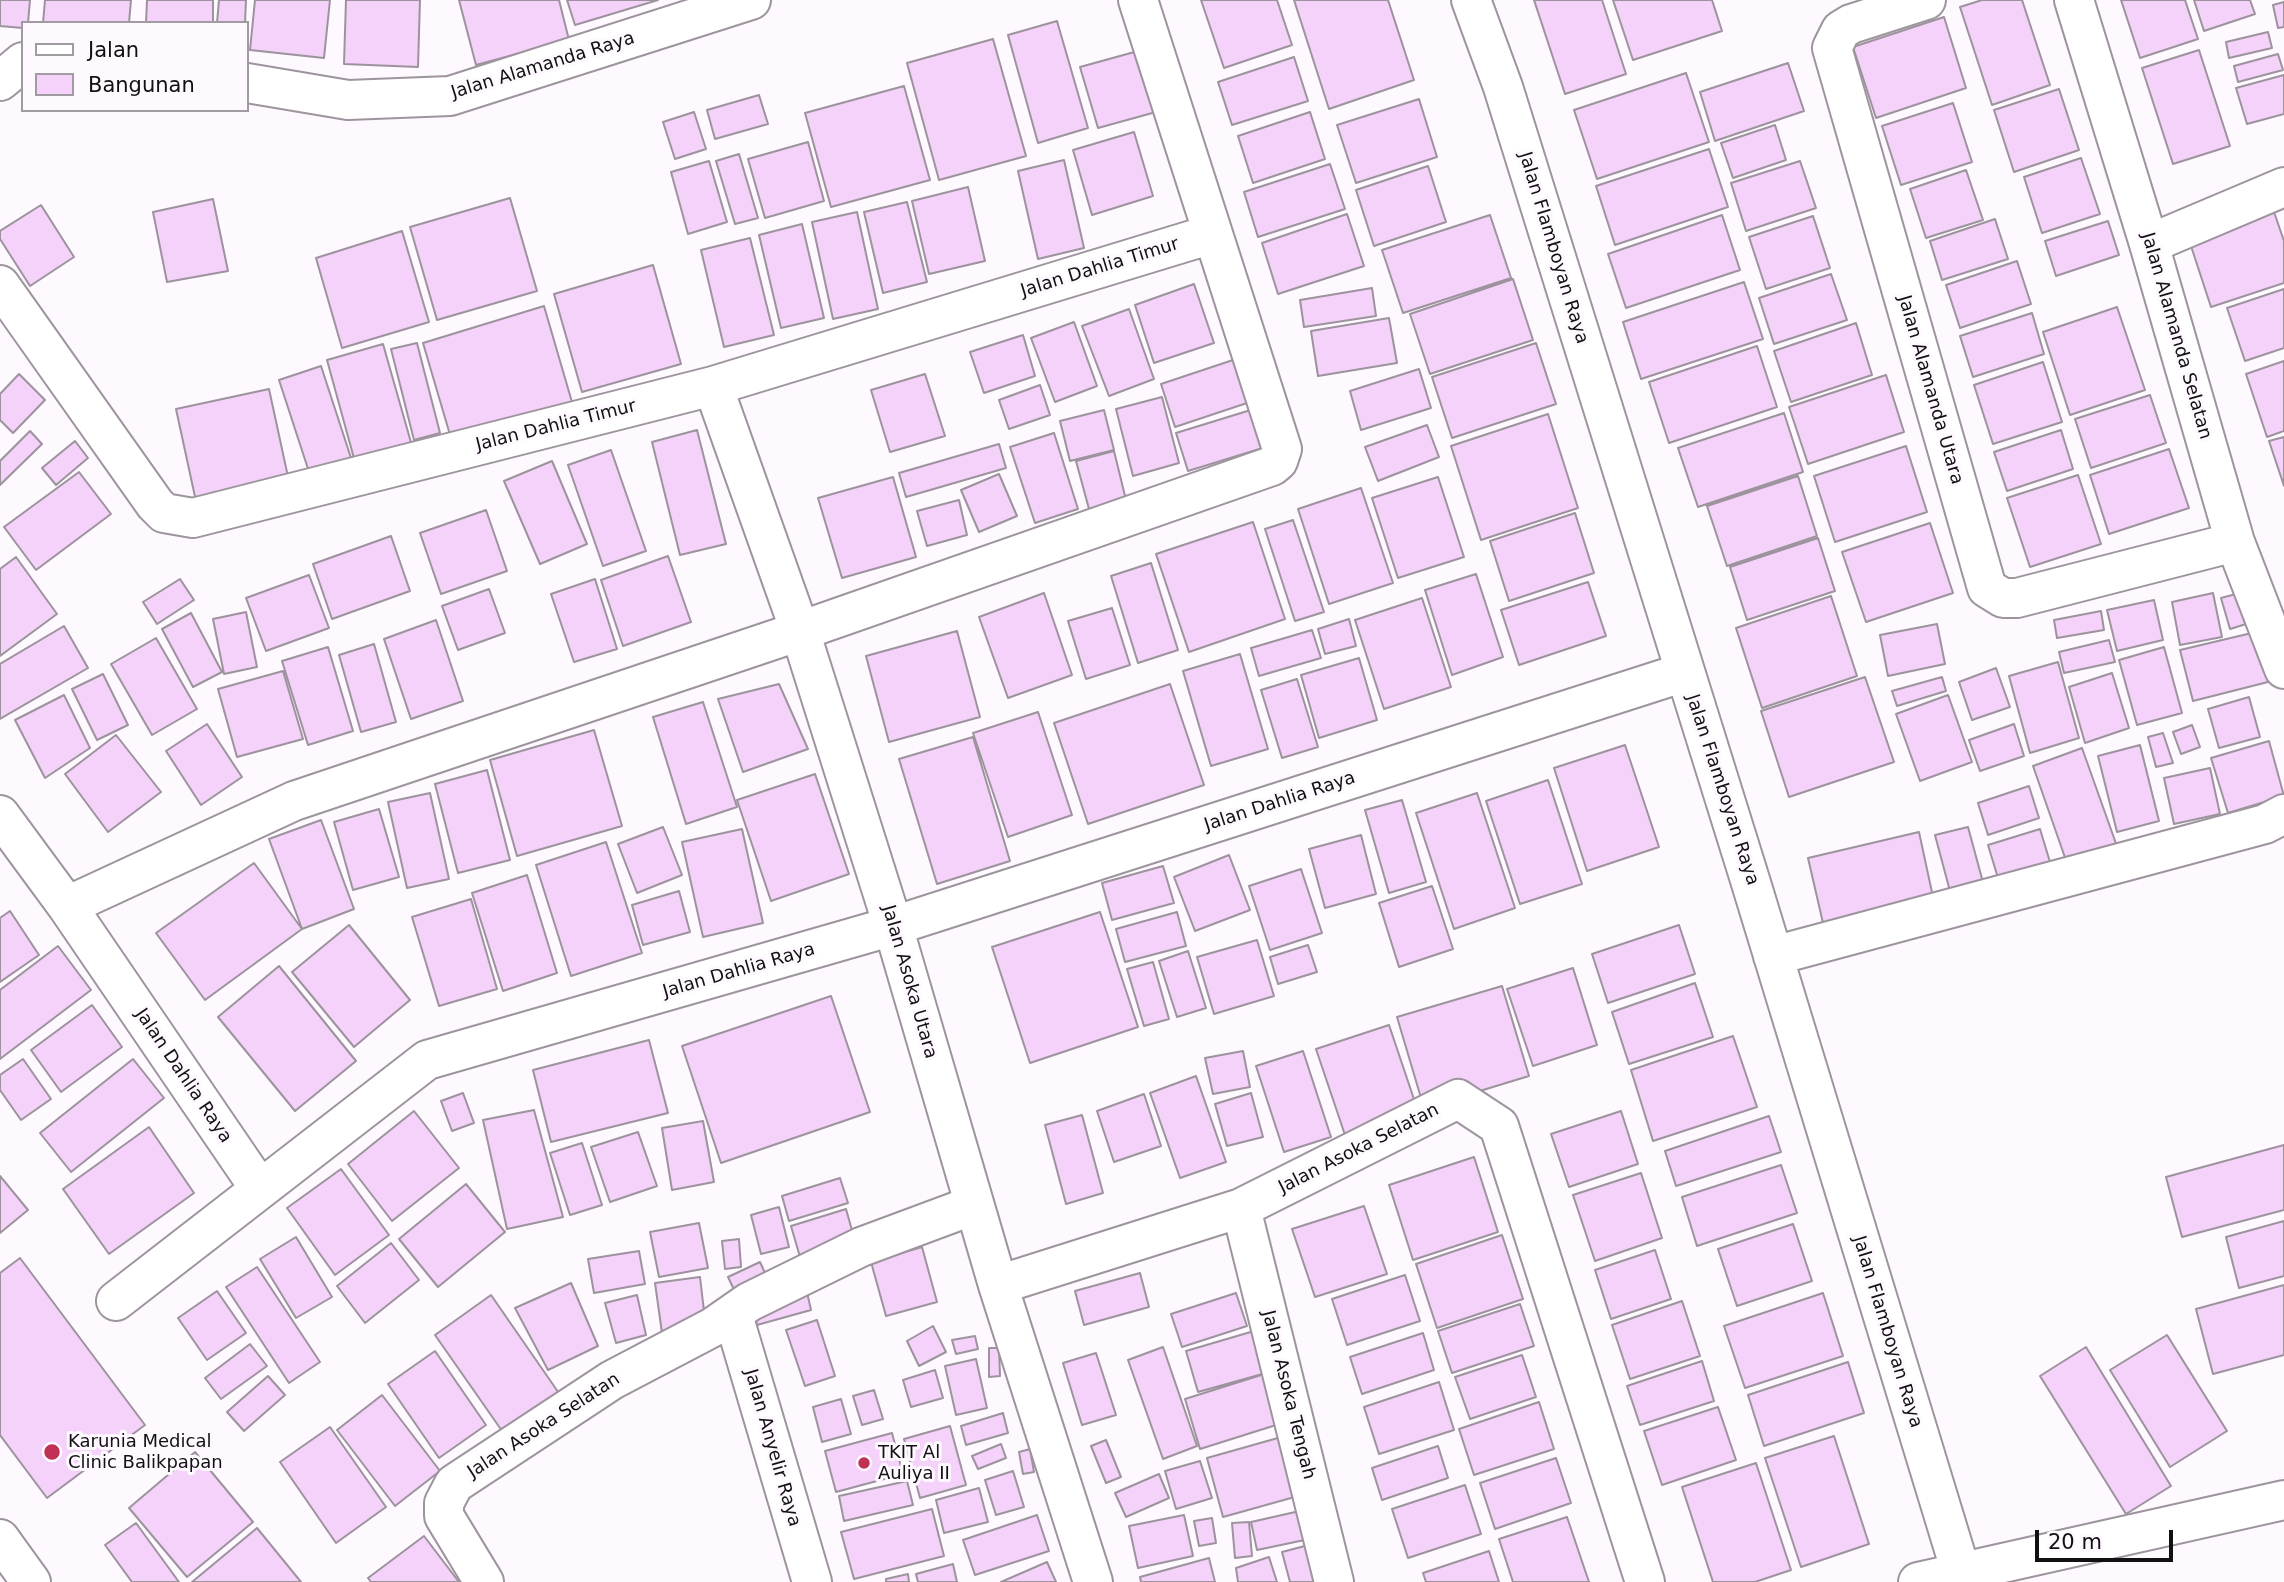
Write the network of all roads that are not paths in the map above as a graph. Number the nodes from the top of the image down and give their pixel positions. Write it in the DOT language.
graph roads {
  1 [pos="751,0"];
  2 [pos="1138,0"];
  3 [pos="1471,0"];
  4 [pos="1926,0"];
  5 [pos="2074,0"];
  6 [pos="0,42"];
  7 [pos="21,45"];
  8 [pos="21,64"];
  9 [pos="0,81"];
  10 [pos="248,83"];
  11 [pos="2284,187"];
  12 [pos="1212,234"];
  13 [pos="2149,244"];
  14 [pos="0,285"];
  15 [pos="713,386"];
  16 [pos="2235,541"];
  17 [pos="800,631"];
  18 [pos="2284,669"];
  19 [pos="1685,672"];
  20 [pos="0,815"];
  21 [pos="2283,816"];
  22 [pos="67,906"];
  23 [pos="893,926"];
  24 [pos="1773,956"];
  25 [pos="260,1189"];
  26 [pos="974,1205"];
  27 [pos="1241,1208"];
  28 [pos="998,1285"];
  29 [pos="116,1301"];
  30 [pos="733,1315"];
  31 [pos="2284,1500"];
  32 [pos="0,1539"];
  33 [pos="1962,1576"];
  34 [pos="31,1582"];
  35 [pos="484,1582"];
  36 [pos="812,1582"];
  37 [pos="1093,1582"];
  38 [pos="1334,1582"];
  39 [pos="1645,1582"];
  40 [pos="1918,1582"];
  1 -- 10 [label="street, Jalan Alamanda Raya"];
  2 -- 12 [label="street"];
  3 -- 19 [label="street, Jalan Flamboyan Raya"];
  4 -- 16 [label="street, Jalan Alamanda Utara"];
  5 -- 13 [label="street, Jalan Alamanda Selatan"];
  6 -- 7 [label="street"];
  8 -- 9 [label="street"];
  11 -- 13 [label="street"];
  12 -- 15 [label="street, Jalan Dahlia Timur"];
  12 -- 17 [label="street"];
  13 -- 16 [label="street, Jalan Alamanda Selatan"];
  14 -- 15 [label="street, Jalan Dahlia Timur"];
  15 -- 17 [label="street, Jalan Asoka Utara"];
  16 -- 18 [label="street, Jalan Alamanda Selatan"];
  17 -- 22 [label="street"];
  17 -- 23 [label="street, Jalan Asoka Utara"];
  19 -- 23 [label="street, Jalan Dahlia Raya"];
  19 -- 24 [label="street, Jalan Flamboyan Raya"];
  20 -- 22 [label="street, Jalan Dahlia Raya"];
  21 -- 24 [label="street"];
  22 -- 25 [label="street, Jalan Dahlia Raya"];
  23 -- 25 [label="street, Jalan Dahlia Raya"];
  23 -- 26 [label="street, Jalan Asoka Utara"];
  24 -- 33 [label="street, Jalan Flamboyan Raya"];
  25 -- 29 [label="street"];
  26 -- 28 [label="street, Jalan Asoka Utara"];
  26 -- 30 [label="street, Jalan Asoka Selatan"];
  27 -- 28 [label="street, Jalan Asoka Selatan"];
  27 -- 38 [label="street, Jalan Asoka Tengah"];
  27 -- 39 [label="street, Jalan Asoka Selatan"];
  28 -- 37 [label="street, Jalan Asoka Utara"];
  30 -- 35 [label="street, Jalan Asoka Selatan"];
  30 -- 36 [label="street, Jalan Anyelir Raya"];
  31 -- 33 [label="street"];
  32 -- 34 [label="street"];
  33 -- 40 [label="street"];
}
